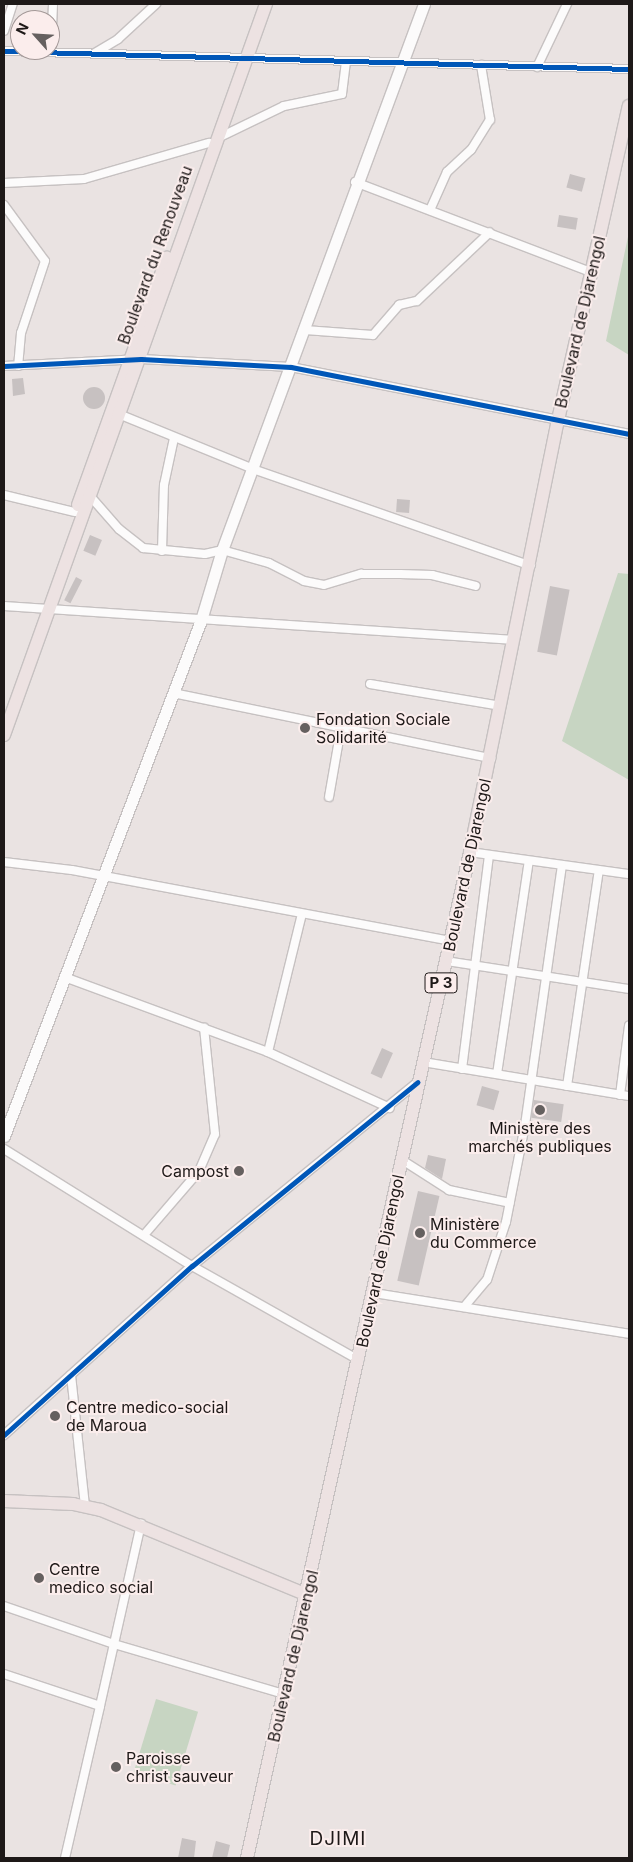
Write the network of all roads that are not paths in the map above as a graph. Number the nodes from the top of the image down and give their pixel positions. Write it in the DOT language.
graph roads {
  1 [pos="12,4"];
  2 [pos="156,4"];
  3 [pos="258,4"];
  4 [pos="266,4"];
  5 [pos="424,4"];
  6 [pos="567,4"];
  7 [pos="4,31"];
  8 [pos="60,52"];
  9 [pos="95,53"];
  10 [pos="243,57"];
  11 [pos="346,61"];
  12 [pos="402,63"];
  13 [pos="481,65"];
  14 [pos="536,66"];
  15 [pos="629,69"];
  16 [pos="629,106"];
  17 [pos="214,140"];
  18 [pos="355,182"];
  19 [pos="4,184"];
  20 [pos="4,205"];
  21 [pos="430,210"];
  22 [pos="490,232"];
  23 [pos="591,272"];
  24 [pos="305,330"];
  25 [pos="135,359"];
  26 [pos="4,366"];
  27 [pos="18,366"];
  28 [pos="291,367"];
  29 [pos="121,415"];
  30 [pos="558,420"];
  31 [pos="629,434"];
  32 [pos="174,438"];
  33 [pos="253,469"];
  34 [pos="4,495"];
  35 [pos="90,496"];
  36 [pos="75,512"];
  37 [pos="222,550"];
  38 [pos="162,551"];
  39 [pos="530,566"];
  40 [pos="476,586"];
  41 [pos="4,606"];
  42 [pos="45,609"];
  43 [pos="201,620"];
  44 [pos="514,640"];
  45 [pos="370,684"];
  46 [pos="174,693"];
  47 [pos="501,706"];
  48 [pos="4,711"];
  49 [pos="341,728"];
  50 [pos="4,734"];
  51 [pos="491,758"];
  52 [pos="329,797"];
  53 [pos="470,852"];
  54 [pos="489,856"];
  55 [pos="529,861"];
  56 [pos="4,862"];
  57 [pos="562,866"];
  58 [pos="599,870"];
  59 [pos="629,874"];
  60 [pos="102,876"];
  61 [pos="302,914"];
  62 [pos="450,941"];
  63 [pos="446,961"];
  64 [pos="474,966"];
  65 [pos="512,972"];
  66 [pos="64,977"];
  67 [pos="545,978"];
  68 [pos="581,982"];
  69 [pos="629,988"];
  70 [pos="629,1026"];
  71 [pos="204,1028"];
  72 [pos="268,1052"];
  73 [pos="423,1062"];
  74 [pos="462,1068"];
  75 [pos="497,1074"];
  76 [pos="530,1080"];
  77 [pos="418,1082"];
  78 [pos="567,1086"];
  79 [pos="620,1095"];
  80 [pos="629,1096"];
  81 [pos="390,1108"];
  82 [pos="4,1136"];
  83 [pos="4,1149"];
  84 [pos="402,1160"];
  85 [pos="510,1203"];
  86 [pos="144,1235"];
  87 [pos="192,1266"];
  88 [pos="374,1292"];
  89 [pos="464,1307"];
  90 [pos="629,1334"];
  91 [pos="359,1360"];
  92 [pos="71,1375"];
  93 [pos="4,1436"];
  94 [pos="4,1501"];
  95 [pos="85,1506"];
  96 [pos="141,1524"];
  97 [pos="307,1595"];
  98 [pos="4,1606"];
  99 [pos="114,1644"];
  100 [pos="4,1674"];
  101 [pos="284,1694"];
  102 [pos="100,1706"];
  103 [pos="65,1858"];
  104 [pos="247,1858"];
  1 -- 7 [label="street"];
  2 -- 9 [label="street"];
  3 -- 10 [label="main road, Boulevard du Renouveau"];
  4 -- 10 [label="main road, Boulevard du Renouveau"];
  5 -- 12 [label="main road"];
  6 -- 14 [label="street"];
  8 -- 9 [label="street"];
  9 -- 10 [label="street"];
  10 -- 11 [label="street"];
  10 -- 17 [label="main road, Boulevard du Renouveau"];
  11 -- 12 [label="street"];
  11 -- 17 [label="street"];
  12 -- 13 [label="street"];
  12 -- 18 [label="main road"];
  13 -- 14 [label="street"];
  13 -- 21 [label="street"];
  14 -- 15 [label="street"];
  16 -- 23 [label="main road, Boulevard de Djarengol / P 3"];
  17 -- 19 [label="street"];
  17 -- 25 [label="main road, Boulevard du Renouveau"];
  18 -- 21 [label="street"];
  18 -- 24 [label="main road"];
  20 -- 27 [label="street"];
  21 -- 22 [label="street"];
  22 -- 23 [label="street"];
  22 -- 24 [label="street"];
  23 -- 30 [label="main road, Boulevard de Djarengol / P 3"];
  24 -- 28 [label="main road"];
  25 -- 27 [label="street"];
  25 -- 28 [label="street"];
  25 -- 29 [label="main road, Boulevard du Renouveau"];
  25 -- 36 [label="main road, Boulevard du Renouveau"];
  26 -- 27 [label="street"];
  28 -- 30 [label="street"];
  28 -- 33 [label="main road"];
  29 -- 32 [label="street"];
  29 -- 35 [label="main road, Boulevard du Renouveau"];
  30 -- 31 [label="street"];
  30 -- 39 [label="main road, Boulevard de Djarengol / P 3"];
  32 -- 33 [label="street"];
  32 -- 38 [label="street"];
  33 -- 37 [label="main road"];
  33 -- 39 [label="street"];
  34 -- 36 [label="street"];
  35 -- 38 [label="street"];
  35 -- 42 [label="main road, Boulevard du Renouveau"];
  36 -- 42 [label="main road, Boulevard du Renouveau"];
  37 -- 38 [label="street"];
  37 -- 40 [label="street"];
  37 -- 43 [label="main road"];
  39 -- 44 [label="main road, Boulevard de Djarengol / P 3"];
  41 -- 42 [label="street"];
  42 -- 43 [label="street"];
  42 -- 48 [label="main road, Boulevard du Renouveau"];
  42 -- 50 [label="main road, Boulevard du Renouveau"];
  43 -- 44 [label="street"];
  43 -- 46 [label="main road"];
  44 -- 47 [label="main road, Boulevard de Djarengol / P 3"];
  45 -- 47 [label="street"];
  46 -- 49 [label="street"];
  46 -- 60 [label="main road"];
  47 -- 51 [label="main road, Boulevard de Djarengol / P 3"];
  49 -- 51 [label="street"];
  49 -- 52 [label="street"];
  51 -- 53 [label="main road, Boulevard de Djarengol / P 3"];
  53 -- 54 [label="street"];
  53 -- 62 [label="main road, Boulevard de Djarengol / P 3"];
  54 -- 55 [label="street"];
  54 -- 64 [label="street"];
  55 -- 57 [label="street"];
  55 -- 65 [label="street"];
  56 -- 60 [label="street"];
  57 -- 58 [label="street"];
  57 -- 67 [label="street"];
  58 -- 59 [label="street"];
  58 -- 68 [label="street"];
  60 -- 61 [label="street"];
  60 -- 66 [label="main road"];
  61 -- 62 [label="street"];
  61 -- 72 [label="street"];
  62 -- 63 [label="main road, Boulevard de Djarengol / P 3"];
  63 -- 64 [label="street"];
  63 -- 73 [label="main road, Boulevard de Djarengol / P 3"];
  64 -- 65 [label="street"];
  64 -- 74 [label="street"];
  65 -- 67 [label="street"];
  65 -- 75 [label="street"];
  66 -- 71 [label="street"];
  66 -- 82 [label="main road"];
  67 -- 68 [label="street"];
  67 -- 76 [label="street"];
  68 -- 69 [label="street"];
  68 -- 78 [label="street"];
  70 -- 79 [label="street"];
  71 -- 72 [label="street"];
  71 -- 86 [label="street"];
  72 -- 81 [label="street"];
  73 -- 74 [label="street"];
  73 -- 77 [label="main road, Boulevard de Djarengol / P 3"];
  74 -- 75 [label="street"];
  75 -- 76 [label="street"];
  76 -- 78 [label="street"];
  76 -- 85 [label="street"];
  77 -- 81 [label="street"];
  77 -- 84 [label="main road, Boulevard de Djarengol / P 3"];
  78 -- 79 [label="street"];
  79 -- 80 [label="street"];
  81 -- 87 [label="street"];
  83 -- 86 [label="street"];
  84 -- 85 [label="street"];
  84 -- 88 [label="main road, Boulevard de Djarengol / P 3"];
  85 -- 89 [label="street"];
  86 -- 87 [label="street"];
  87 -- 91 [label="street"];
  87 -- 92 [label="street"];
  88 -- 89 [label="street"];
  88 -- 91 [label="main road, Boulevard de Djarengol / P 3"];
  89 -- 90 [label="street"];
  91 -- 97 [label="main road, Boulevard de Djarengol / P 3"];
  92 -- 93 [label="street"];
  92 -- 95 [label="street"];
  94 -- 95 [label="main road"];
  95 -- 96 [label="main road"];
  96 -- 97 [label="main road"];
  96 -- 99 [label="street"];
  97 -- 101 [label="main road, Boulevard de Djarengol / P 3"];
  98 -- 99 [label="street"];
  99 -- 101 [label="street"];
  99 -- 102 [label="street"];
  100 -- 102 [label="street"];
  101 -- 104 [label="main road, Boulevard de Djarengol / P 3"];
  102 -- 103 [label="street"];
}
